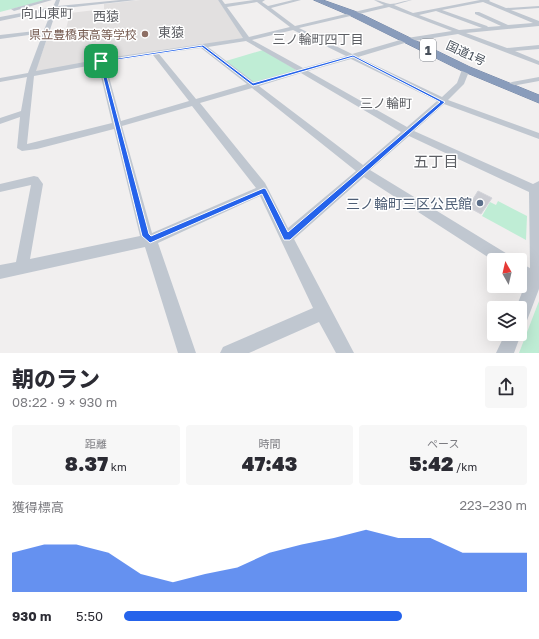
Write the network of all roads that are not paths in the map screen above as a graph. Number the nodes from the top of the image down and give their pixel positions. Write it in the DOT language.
graph roads {
  1 [pos="50,0"];
  2 [pos="58,0"];
  3 [pos="134,0"];
  4 [pos="260,0"];
  5 [pos="299,0"];
  6 [pos="317,0"];
  7 [pos="324,0"];
  8 [pos="376,0"];
  9 [pos="410,0"];
  10 [pos="485,0"];
  11 [pos="103,2"];
  12 [pos="222,3"];
  13 [pos="390,5"];
  14 [pos="539,7"];
  15 [pos="55,8"];
  16 [pos="268,8"];
  17 [pos="505,9"];
  18 [pos="9,10"];
  19 [pos="437,10"];
  20 [pos="0,13"];
  21 [pos="356,13"];
  22 [pos="477,13"];
  23 [pos="413,14"];
  24 [pos="3,19"];
  25 [pos="539,24"];
  26 [pos="0,27"];
  27 [pos="507,27"];
  28 [pos="294,28"];
  29 [pos="489,28"];
  30 [pos="47,31"];
  31 [pos="458,32"];
  32 [pos="0,37"];
  33 [pos="247,39"];
  34 [pos="410,40"];
  35 [pos="203,46"];
  36 [pos="539,47"];
  37 [pos="507,51"];
  38 [pos="155,53"];
  39 [pos="353,56"];
  40 [pos="101,61"];
  41 [pos="539,63"];
  42 [pos="466,69"];
  43 [pos="301,71"];
  44 [pos="31,74"];
  45 [pos="539,78"];
  46 [pos="0,80"];
  47 [pos="512,84"];
  48 [pos="253,85"];
  49 [pos="539,95"];
  50 [pos="539,99"];
  51 [pos="443,102"];
  52 [pos="194,103"];
  53 [pos="25,113"];
  54 [pos="0,120"];
  55 [pos="117,125"];
  56 [pos="408,132"];
  57 [pos="539,136"];
  58 [pos="362,171"];
  59 [pos="537,187"];
  60 [pos="0,188"];
  61 [pos="264,190"];
  62 [pos="287,238"];
  63 [pos="150,240"];
  64 [pos="493,253"];
  65 [pos="22,267"];
  66 [pos="0,272"];
  67 [pos="527,274"];
  68 [pos="537,280"];
  69 [pos="527,302"];
  70 [pos="323,312"];
  71 [pos="510,341"];
  72 [pos="187,353"];
  73 [pos="229,353"];
  74 [pos="345,353"];
  75 [pos="505,353"];
  1 -- 18 [label="street"];
  2 -- 15 [label="street"];
  3 -- 11 [label="street"];
  4 -- 12 [label="street"];
  4 -- 16 [label="street"];
  5 -- 16 [label="street"];
  6 -- 21 [label="highway, 国道1号 / 1"];
  7 -- 21 [label="highway, 国道1号 / 1"];
  8 -- 13 [label="street"];
  9 -- 13 [label="street"];
  10 -- 17 [label="street"];
  10 -- 19 [label="street"];
  11 -- 15 [label="street"];
  12 -- 33 [label="street"];
  13 -- 21 [label="street"];
  13 -- 23 [label="street"];
  14 -- 17 [label="street"];
  15 -- 24 [label="street"];
  15 -- 30 [label="street"];
  16 -- 28 [label="street"];
  17 -- 25 [label="street"];
  19 -- 23 [label="street"];
  19 -- 29 [label="street"];
  20 -- 24 [label="street"];
  21 -- 28 [label="street"];
  21 -- 34 [label="highway, 国道1号 / 1"];
  22 -- 27 [label="street"];
  23 -- 31 [label="street"];
  24 -- 26 [label="street"];
  25 -- 27 [label="street"];
  27 -- 29 [label="street"];
  28 -- 33 [label="street"];
  28 -- 39 [label="street"];
  29 -- 31 [label="street"];
  30 -- 32 [label="street"];
  30 -- 44 [label="street"];
  31 -- 34 [label="street"];
  31 -- 37 [label="street"];
  33 -- 35 [label="street"];
  33 -- 43 [label="street"];
  34 -- 39 [label="street"];
  34 -- 42 [label="highway, 国道1号 / 1"];
  34 -- 47 [label="highway, 国道1号 / 1"];
  35 -- 38 [label="street"];
  35 -- 48 [label="street"];
  36 -- 37 [label="street"];
  37 -- 41 [label="street"];
  38 -- 40 [label="street"];
  38 -- 52 [label="street"];
  39 -- 43 [label="street"];
  39 -- 51 [label="street"];
  40 -- 44 [label="street"];
  40 -- 55 [label="street"];
  42 -- 50 [label="highway, 国道1号 / 1"];
  42 -- 51 [label="street"];
  43 -- 48 [label="street"];
  43 -- 56 [label="street"];
  44 -- 46 [label="street"];
  44 -- 53 [label="street"];
  45 -- 47 [label="street"];
  47 -- 49 [label="highway, 国道1号 / 1"];
  48 -- 52 [label="street"];
  48 -- 58 [label="street"];
  51 -- 56 [label="street"];
  51 -- 57 [label="street"];
  52 -- 55 [label="street"];
  52 -- 61 [label="street"];
  53 -- 54 [label="street"];
  53 -- 55 [label="street"];
  55 -- 63 [label="street"];
  56 -- 58 [label="street"];
  56 -- 59 [label="street"];
  58 -- 62 [label="street"];
  58 -- 64 [label="street"];
  59 -- 68 [label="street"];
  60 -- 65 [label="street"];
  61 -- 62 [label="street"];
  61 -- 63 [label="street"];
  62 -- 70 [label="street"];
  63 -- 65 [label="street"];
  63 -- 72 [label="street"];
  65 -- 66 [label="street"];
  67 -- 68 [label="street"];
  68 -- 69 [label="street"];
  70 -- 73 [label="street"];
  70 -- 74 [label="street"];
  71 -- 75 [label="street"];
}
